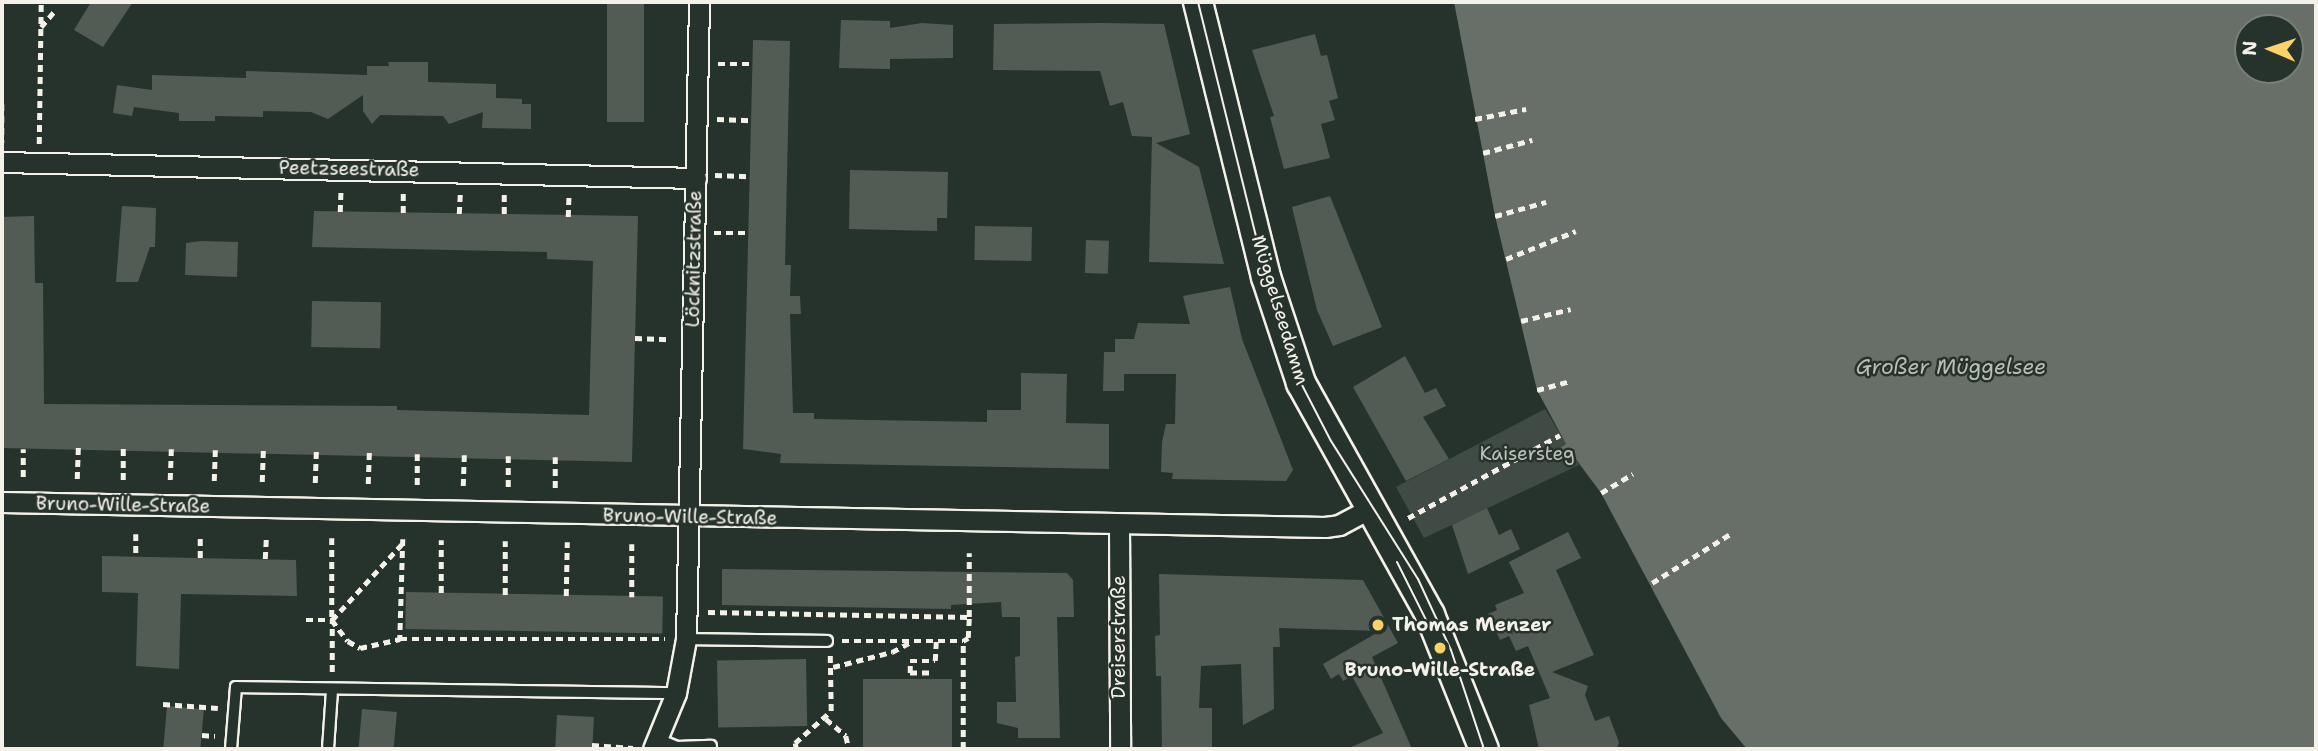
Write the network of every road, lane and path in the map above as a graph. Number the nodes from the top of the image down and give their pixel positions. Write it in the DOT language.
graph roads {
  1 [pos="41,2"];
  2 [pos="699,2"];
  3 [pos="1198,2"];
  4 [pos="56,9"];
  5 [pos="41,29"];
  6 [pos="717,64"];
  7 [pos="752,64"];
  8 [pos="2,104"];
  9 [pos="1527,109"];
  10 [pos="716,119"];
  11 [pos="1475,119"];
  12 [pos="751,120"];
  13 [pos="1532,140"];
  14 [pos="39,152"];
  15 [pos="1483,153"];
  16 [pos="2,162"];
  17 [pos="749,176"];
  18 [pos="705,177"];
  19 [pos="1546,202"];
  20 [pos="1495,216"];
  21 [pos="1576,232"];
  22 [pos="713,233"];
  23 [pos="748,233"];
  24 [pos="1506,259"];
  25 [pos="1571,309"];
  26 [pos="1521,321"];
  27 [pos="635,338"];
  28 [pos="669,340"];
  29 [pos="1571,381"];
  30 [pos="1537,390"];
  31 [pos="1560,435"];
  32 [pos="78,447"];
  33 [pos="123,448"];
  34 [pos="23,449"];
  35 [pos="171,449"];
  36 [pos="262,449"];
  37 [pos="215,450"];
  38 [pos="316,450"];
  39 [pos="369,452"];
  40 [pos="417,454"];
  41 [pos="464,455"];
  42 [pos="508,456"];
  43 [pos="555,457"];
  44 [pos="1633,474"];
  45 [pos="23,477"];
  46 [pos="78,479"];
  47 [pos="123,480"];
  48 [pos="170,480"];
  49 [pos="215,481"];
  50 [pos="262,482"];
  51 [pos="315,483"];
  52 [pos="368,484"];
  53 [pos="417,485"];
  54 [pos="463,486"];
  55 [pos="508,487"];
  56 [pos="555,488"];
  57 [pos="1601,493"];
  58 [pos="2,502"];
  59 [pos="1373,507"];
  60 [pos="689,517"];
  61 [pos="1408,518"];
  62 [pos="1119,524"];
  63 [pos="136,534"];
  64 [pos="1730,534"];
  65 [pos="200,535"];
  66 [pos="266,537"];
  67 [pos="332,538"];
  68 [pos="441,540"];
  69 [pos="505,541"];
  70 [pos="567,542"];
  71 [pos="632,544"];
  72 [pos="969,553"];
  73 [pos="136,557"];
  74 [pos="200,558"];
  75 [pos="265,559"];
  76 [pos="1651,583"];
  77 [pos="441,593"];
  78 [pos="505,594"];
  79 [pos="566,596"];
  80 [pos="632,597"];
  81 [pos="687,612"];
  82 [pos="969,617"];
  83 [pos="306,620"];
  84 [pos="332,620"];
  85 [pos="400,639"];
  86 [pos="686,639"];
  87 [pos="827,641"];
  88 [pos="912,641"];
  89 [pos="936,641"];
  90 [pos="964,641"];
  91 [pos="830,654"];
  92 [pos="833,667"];
  93 [pos="929,673"];
  94 [pos="332,690"];
  95 [pos="676,693"];
  96 [pos="163,704"];
  97 [pos="234,709"];
  98 [pos="826,719"];
  99 [pos="592,745"];
  100 [pos="648,745"];
  101 [pos="711,746"];
  102 [pos="231,749"];
  103 [pos="328,749"];
  104 [pos="796,749"];
  105 [pos="849,749"];
  106 [pos="964,749"];
  107 [pos="1120,749"];
  108 [pos="1484,749"];
  1 -- 5 [label="path"];
  2 -- 18 [label="street, Löcknitzstraße"];
  3 -- 59 [label="main road, Müggelseedamm"];
  4 -- 5 [label="path"];
  5 -- 14 [label="path"];
  6 -- 7 [label="path"];
  8 -- 16 [label="path"];
  9 -- 11 [label="path"];
  10 -- 12 [label="path"];
  13 -- 15 [label="path"];
  16 -- 18 [label="street, Peetzseestraße"];
  17 -- 18 [label="path"];
  18 -- 60 [label="street, Löcknitzstraße"];
  19 -- 20 [label="path"];
  21 -- 24 [label="path"];
  22 -- 23 [label="path"];
  25 -- 26 [label="path"];
  27 -- 28 [label="path"];
  29 -- 30 [label="path"];
  31 -- 61 [label="path"];
  32 -- 46 [label="path"];
  33 -- 47 [label="path"];
  34 -- 45 [label="path"];
  35 -- 48 [label="path"];
  36 -- 50 [label="path"];
  37 -- 49 [label="path"];
  38 -- 51 [label="path"];
  39 -- 52 [label="path"];
  40 -- 53 [label="path"];
  41 -- 54 [label="path"];
  42 -- 55 [label="path"];
  43 -- 56 [label="path"];
  44 -- 57 [label="path"];
  58 -- 60 [label="street, Bruno-Wille-Straße"];
  59 -- 62 [label="street, Bruno-Wille-Straße"];
  59 -- 108 [label="main road, Müggelseedamm"];
  60 -- 62 [label="street, Bruno-Wille-Straße"];
  60 -- 81 [label="street, Löcknitzstraße"];
  62 -- 107 [label="street, Dreiserstraße"];
  63 -- 73 [label="path"];
  64 -- 76 [label="path"];
  65 -- 74 [label="path"];
  66 -- 75 [label="path"];
  67 -- 84 [label="path"];
  68 -- 77 [label="path"];
  69 -- 78 [label="path"];
  70 -- 79 [label="path"];
  71 -- 80 [label="path"];
  72 -- 82 [label="path"];
  81 -- 82 [label="path"];
  81 -- 86 [label="street, Löcknitzstraße"];
  82 -- 90 [label="path"];
  83 -- 84 [label="path"];
  84 -- 85 [label="path"];
  84 -- 85 [label="path"];
  84 -- 94 [label="path"];
  85 -- 86 [label="path"];
  86 -- 87 [label="lane"];
  86 -- 95 [label="street, Löcknitzstraße"];
  87 -- 88 [label="path"];
  88 -- 89 [label="path"];
  88 -- 92 [label="path"];
  89 -- 90 [label="path"];
  89 -- 93 [label="path"];
  90 -- 106 [label="path"];
  91 -- 92 [label="path"];
  92 -- 98 [label="path"];
  94 -- 95 [label="lane"];
  94 -- 97 [label="lane"];
  94 -- 103 [label="lane"];
  95 -- 100 [label="street, Löcknitzstraße"];
  96 -- 97 [label="path"];
  97 -- 102 [label="lane"];
  98 -- 104 [label="path"];
  98 -- 105 [label="path"];
  99 -- 100 [label="path"];
  100 -- 101 [label="lane"];
}
